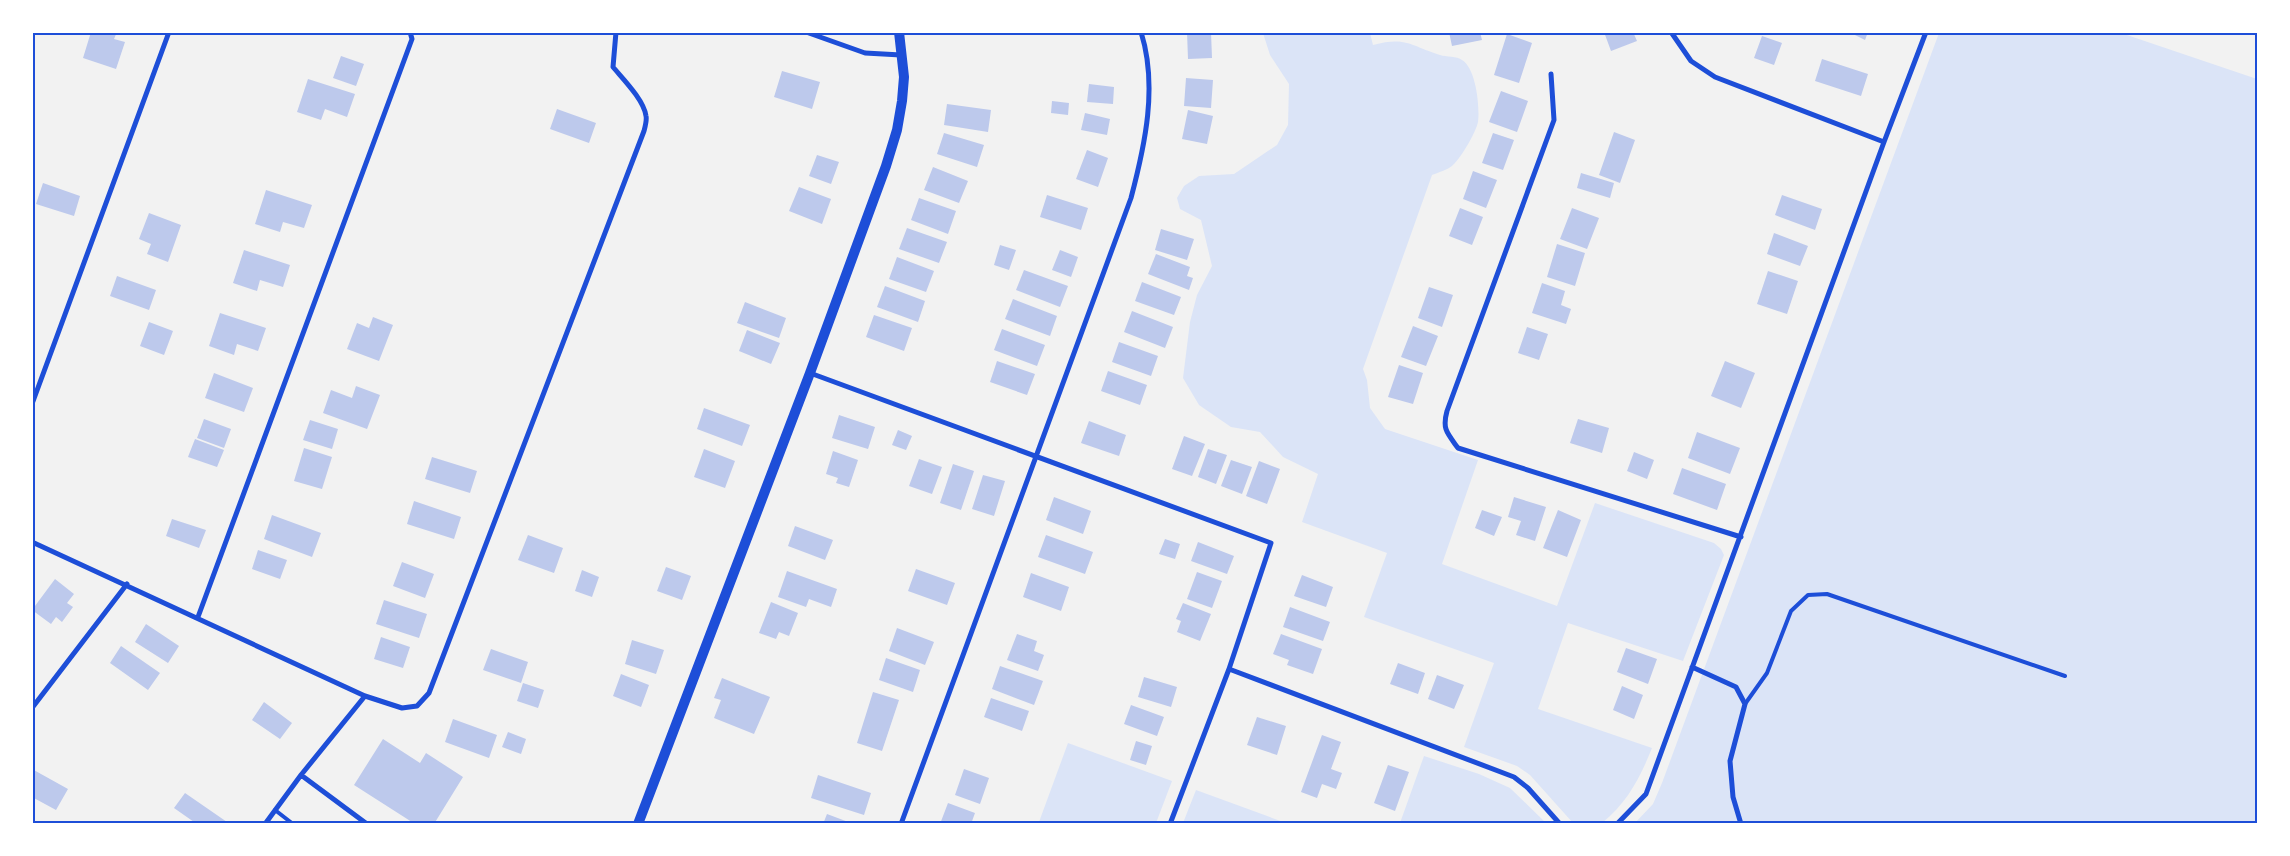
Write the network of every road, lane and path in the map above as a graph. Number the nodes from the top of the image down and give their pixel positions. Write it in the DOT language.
graph roads {
  1 [pos="169,32"];
  2 [pos="410,32"];
  3 [pos="616,32"];
  4 [pos="806,32"];
  5 [pos="899,32"];
  6 [pos="1141,32"];
  7 [pos="1671,32"];
  8 [pos="1926,32"];
  9 [pos="902,55"];
  10 [pos="1551,74"];
  11 [pos="1884,142"];
  12 [pos="810,373"];
  13 [pos="32,404"];
  14 [pos="1037,457"];
  15 [pos="1741,537"];
  16 [pos="32,542"];
  17 [pos="127,584"];
  18 [pos="198,617"];
  19 [pos="1692,666"];
  20 [pos="1229,669"];
  21 [pos="2065,676"];
  22 [pos="365,696"];
  23 [pos="1744,704"];
  24 [pos="32,708"];
  25 [pos="301,775"];
  26 [pos="275,810"];
  27 [pos="265,824"];
  28 [pos="293,824"];
  29 [pos="367,824"];
  30 [pos="638,824"];
  31 [pos="902,824"];
  32 [pos="1170,824"];
  33 [pos="1560,824"];
  34 [pos="1617,824"];
  35 [pos="1741,824"];
  1 -- 13 [label="street"];
  2 -- 18 [label="street"];
  3 -- 22 [label="street"];
  4 -- 9 [label="street"];
  5 -- 9 [label="main road"];
  6 -- 14 [label="street"];
  7 -- 11 [label="street"];
  8 -- 11 [label="street"];
  9 -- 12 [label="main road"];
  10 -- 15 [label="street"];
  11 -- 15 [label="street"];
  12 -- 14 [label="street"];
  12 -- 30 [label="main road"];
  14 -- 20 [label="street"];
  14 -- 31 [label="street"];
  15 -- 19 [label="street"];
  16 -- 17 [label="street"];
  17 -- 18 [label="street"];
  17 -- 24 [label="street"];
  18 -- 22 [label="street"];
  19 -- 23 [label="street"];
  19 -- 34 [label="street"];
  20 -- 32 [label="street"];
  20 -- 33 [label="street"];
  21 -- 23 [label="lane"];
  22 -- 25 [label="street"];
  23 -- 35 [label="street"];
  25 -- 26 [label="street"];
  25 -- 29 [label="street"];
  26 -- 27 [label="street"];
  26 -- 28 [label="lane"];
}
